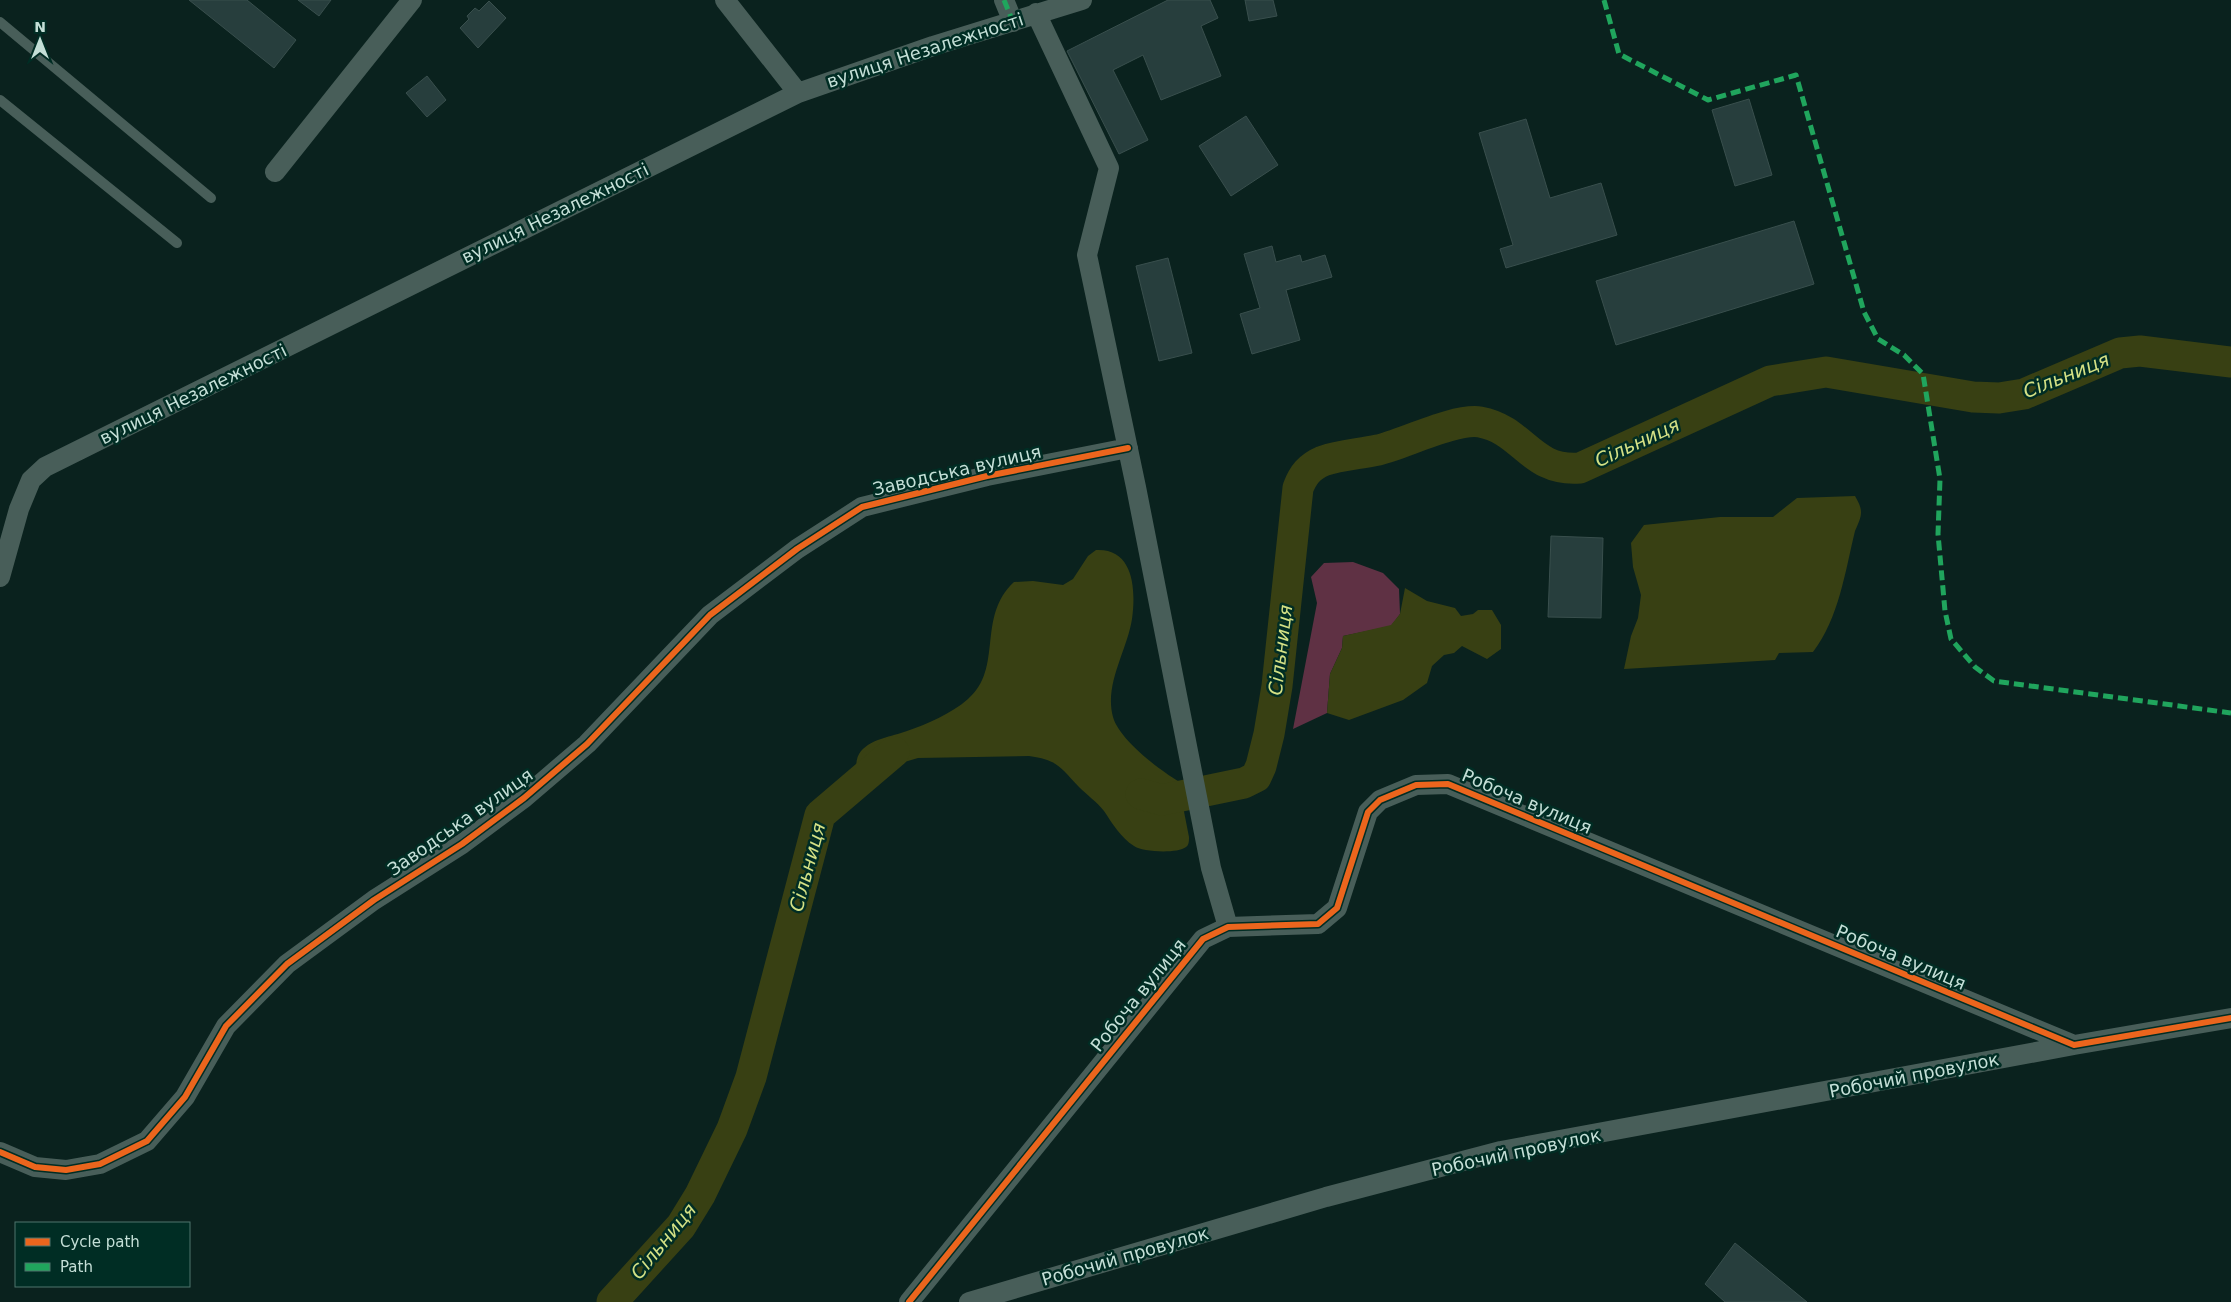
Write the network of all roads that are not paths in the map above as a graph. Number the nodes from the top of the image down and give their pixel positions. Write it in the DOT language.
graph roads {
  1 [pos="412,0"];
  2 [pos="725,0"];
  3 [pos="1004,0"];
  4 [pos="1082,0"];
  5 [pos="1036,13"];
  6 [pos="0,22"];
  7 [pos="1013,22"];
  8 [pos="798,93"];
  9 [pos="0,100"];
  10 [pos="275,172"];
  11 [pos="211,198"];
  12 [pos="177,243"];
  13 [pos="1128,448"];
  14 [pos="0,577"];
  15 [pos="1228,927"];
  16 [pos="2231,1018"];
  17 [pos="2074,1045"];
  18 [pos="0,1152"];
  19 [pos="909,1302"];
  20 [pos="969,1302"];
  1 -- 10 [label="street"];
  2 -- 8 [label="street"];
  3 -- 7 [label="street"];
  4 -- 5 [label="street, вулиця Незалежності"];
  5 -- 7 [label="street, вулиця Незалежності"];
  5 -- 13 [label="street"];
  6 -- 11 [label="lane"];
  7 -- 8 [label="street, вулиця Незалежності"];
  8 -- 14 [label="street, вулиця Незалежності"];
  9 -- 12 [label="lane"];
  13 -- 15 [label="street"];
  13 -- 18 [label="street, Заводська вулиця"];
  15 -- 17 [label="street, Робоча вулиця"];
  15 -- 19 [label="street, Робоча вулиця"];
  16 -- 17 [label="street"];
  17 -- 20 [label="street, Робочий провулок"];
}
